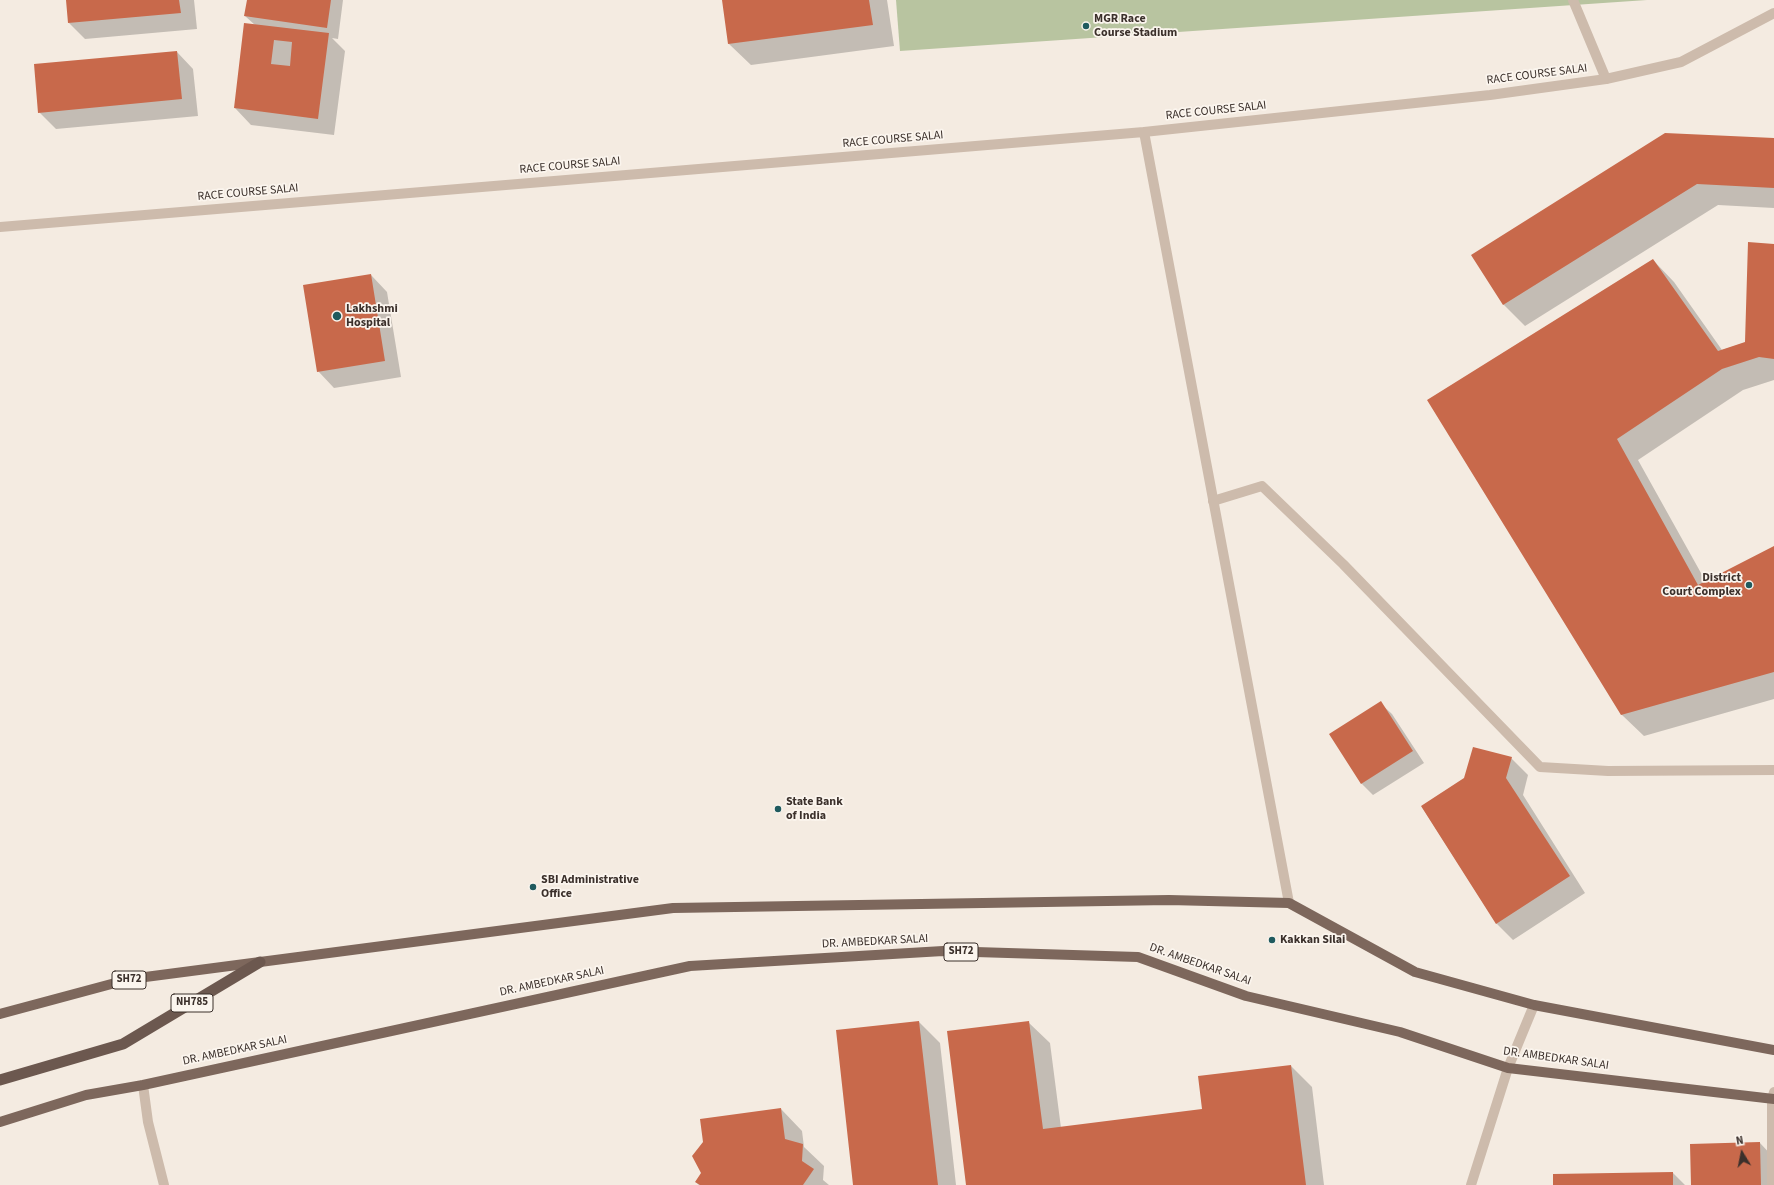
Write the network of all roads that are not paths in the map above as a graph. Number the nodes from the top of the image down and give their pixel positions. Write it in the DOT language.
graph roads {
  1 [pos="1573,0"];
  2 [pos="1774,13"];
  3 [pos="1606,79"];
  4 [pos="1144,132"];
  5 [pos="0,227"];
  6 [pos="1213,501"];
  7 [pos="1774,770"];
  8 [pos="1289,902"];
  9 [pos="260,962"];
  10 [pos="1534,1005"];
  11 [pos="0,1014"];
  12 [pos="1774,1050"];
  13 [pos="1508,1068"];
  14 [pos="0,1080"];
  15 [pos="142,1085"];
  16 [pos="1773,1096"];
  17 [pos="0,1122"];
  18 [pos="164,1185"];
  19 [pos="1471,1185"];
  20 [pos="1772,1185"];
  1 -- 3 [label="street"];
  2 -- 3 [label="street, RACE COURSE SALAI"];
  3 -- 4 [label="street, RACE COURSE SALAI"];
  4 -- 5 [label="street, RACE COURSE SALAI"];
  4 -- 6 [label="street"];
  6 -- 7 [label="street"];
  6 -- 8 [label="street"];
  8 -- 9 [label="main road, SH72"];
  8 -- 10 [label="main road, SH72"];
  9 -- 11 [label="main road, SH72"];
  9 -- 14 [label="highway, NH785"];
  10 -- 12 [label="main road, SH72"];
  10 -- 13 [label="street"];
  13 -- 15 [label="main road, DR. AMBEDKAR SALAI / SH72"];
  13 -- 16 [label="main road, DR. AMBEDKAR SALAI / SH72"];
  13 -- 19 [label="street"];
  15 -- 17 [label="main road, DR. AMBEDKAR SALAI / SH72"];
  15 -- 18 [label="street"];
  16 -- 20 [label="street"];
}
